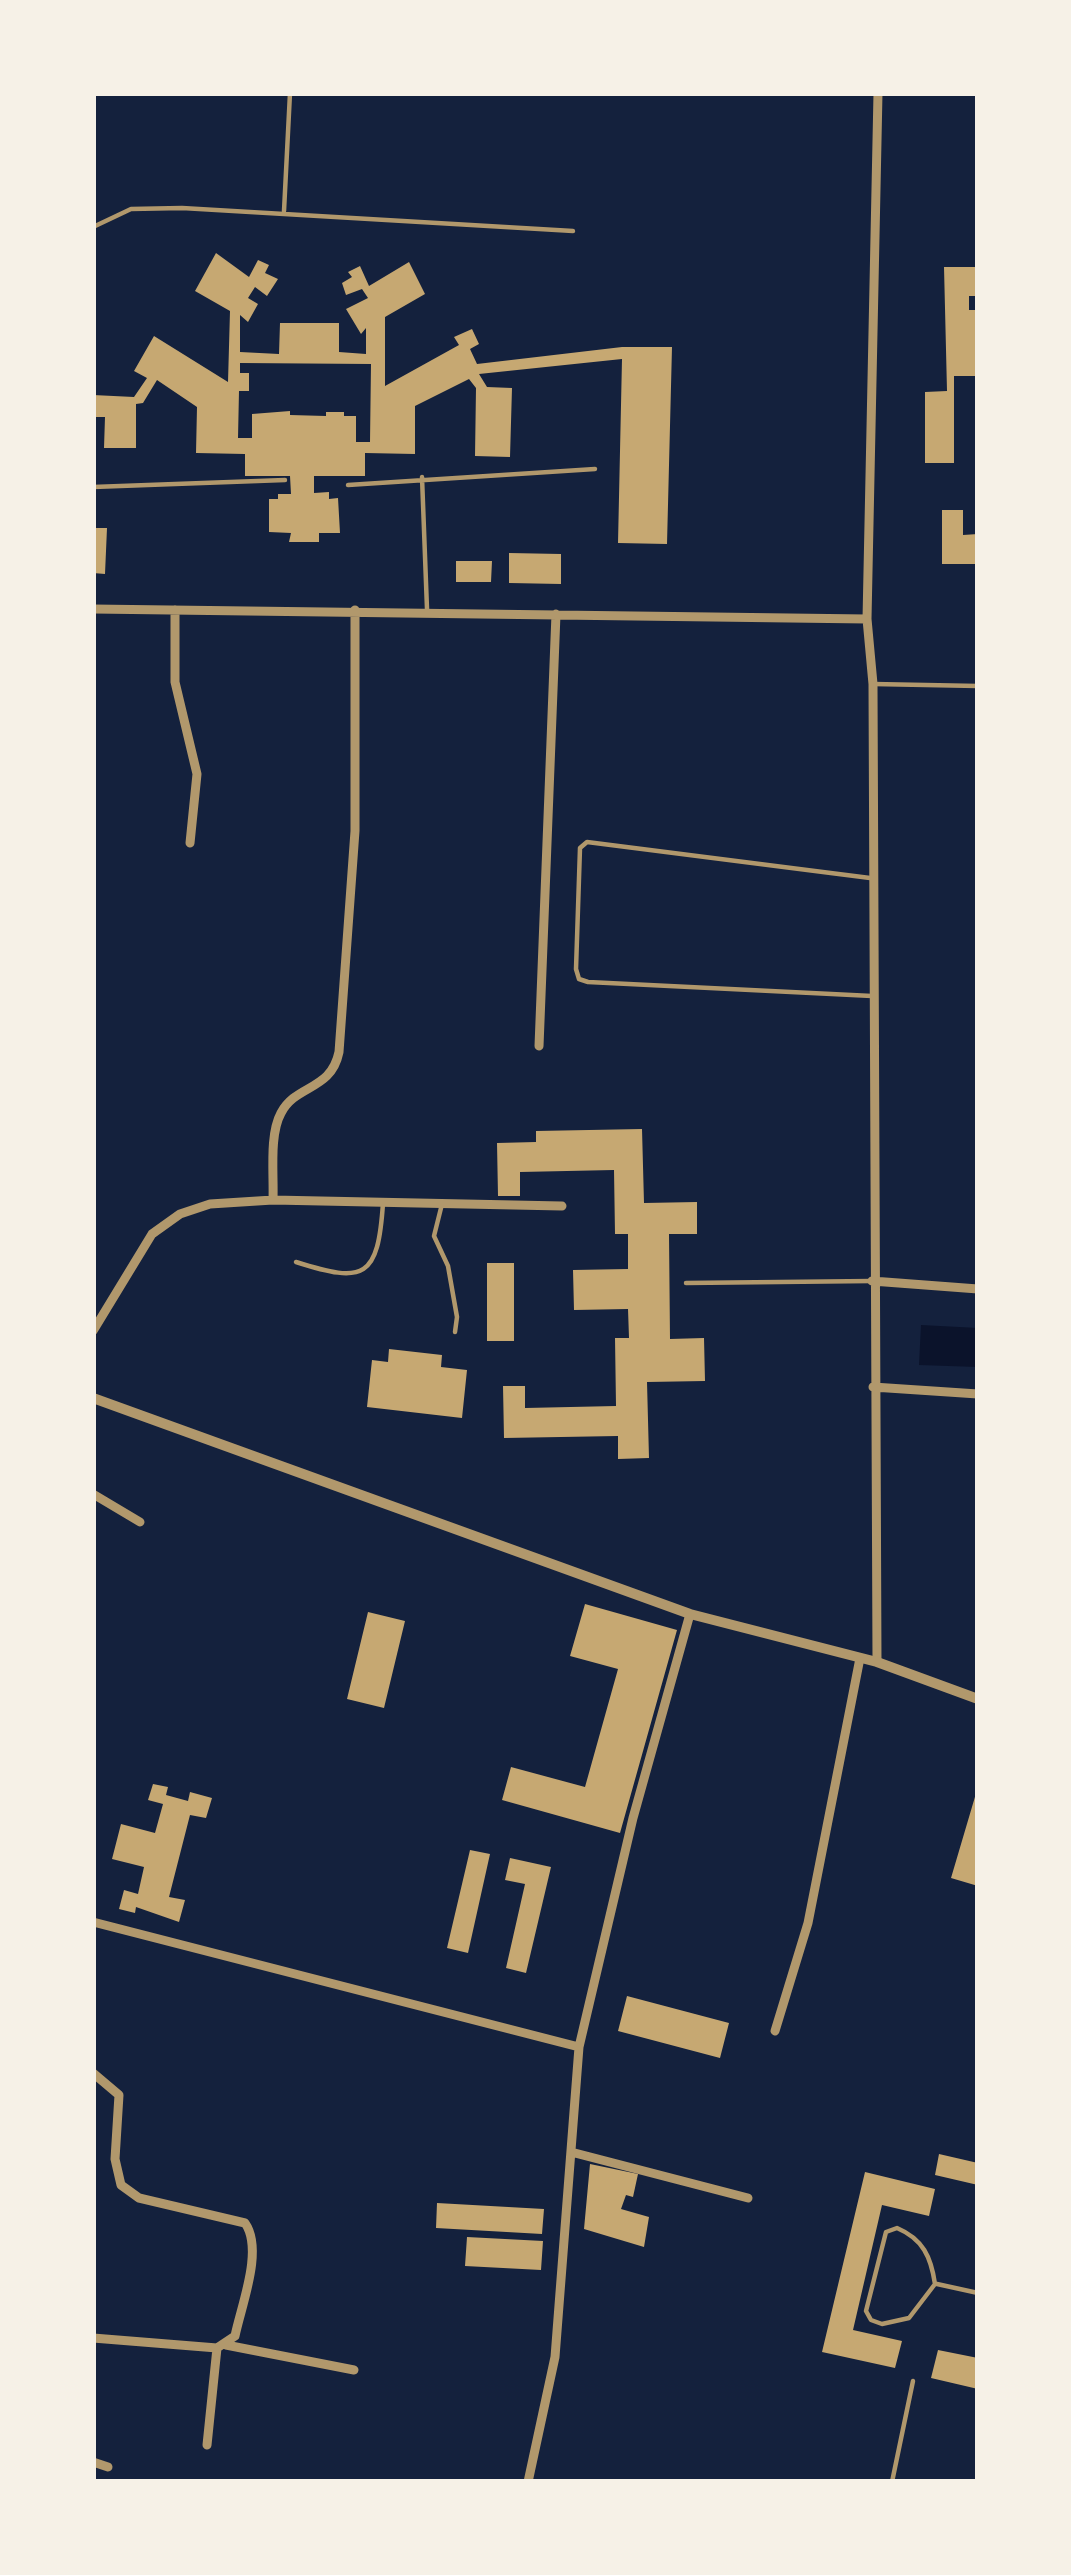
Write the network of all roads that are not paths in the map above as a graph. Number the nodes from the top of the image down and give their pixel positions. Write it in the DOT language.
graph roads {
  1 [pos="290,93"];
  2 [pos="878,93"];
  3 [pos="284,211"];
  4 [pos="93,227"];
  5 [pos="573,231"];
  6 [pos="595,469"];
  7 [pos="422,477"];
  8 [pos="285,480"];
  9 [pos="348,484"];
  10 [pos="93,487"];
  11 [pos="93,609"];
  12 [pos="176,610"];
  13 [pos="355,610"];
  14 [pos="427,613"];
  15 [pos="556,614"];
  16 [pos="866,620"];
  17 [pos="873,683"];
  18 [pos="978,686"];
  19 [pos="190,843"];
  20 [pos="872,879"];
  21 [pos="872,995"];
  22 [pos="539,1046"];
  23 [pos="273,1200"];
  24 [pos="383,1203"];
  25 [pos="442,1204"];
  26 [pos="562,1206"];
  27 [pos="296,1262"];
  28 [pos="872,1281"];
  29 [pos="686,1283"];
  30 [pos="978,1289"];
  31 [pos="93,1331"];
  32 [pos="455,1332"];
  33 [pos="874,1387"];
  34 [pos="978,1394"];
  35 [pos="93,1398"];
  36 [pos="93,1494"];
  37 [pos="140,1522"];
  38 [pos="690,1614"];
  39 [pos="860,1658"];
  40 [pos="877,1663"];
  41 [pos="978,1699"];
  42 [pos="94,1924"];
  43 [pos="775,2031"];
  44 [pos="579,2047"];
  45 [pos="93,2073"];
  46 [pos="571,2152"];
  47 [pos="748,2198"];
  48 [pos="934,2284"];
  49 [pos="978,2293"];
  50 [pos="93,2338"];
  51 [pos="222,2347"];
  52 [pos="354,2370"];
  53 [pos="913,2381"];
  54 [pos="207,2445"];
  55 [pos="93,2462"];
  56 [pos="108,2467"];
  57 [pos="528,2482"];
  58 [pos="892,2482"];
  1 -- 3 [label="lane"];
  2 -- 16 [label="street"];
  3 -- 4 [label="lane"];
  3 -- 5 [label="lane"];
  6 -- 7 [label="lane"];
  7 -- 9 [label="lane"];
  7 -- 14 [label="lane"];
  8 -- 10 [label="lane"];
  11 -- 12 [label="street"];
  12 -- 13 [label="street"];
  12 -- 19 [label="street"];
  13 -- 14 [label="street"];
  13 -- 23 [label="street"];
  14 -- 15 [label="street"];
  15 -- 16 [label="street"];
  15 -- 22 [label="street"];
  16 -- 17 [label="street"];
  17 -- 18 [label="lane"];
  17 -- 20 [label="street"];
  20 -- 21 [label="street"];
  20 -- 21 [label="lane"];
  21 -- 28 [label="street"];
  23 -- 24 [label="street"];
  23 -- 31 [label="street"];
  24 -- 25 [label="street"];
  24 -- 27 [label="lane"];
  25 -- 26 [label="street"];
  25 -- 32 [label="lane"];
  28 -- 29 [label="lane"];
  28 -- 30 [label="street"];
  28 -- 33 [label="street"];
  33 -- 34 [label="street"];
  33 -- 40 [label="street"];
  35 -- 38 [label="street"];
  36 -- 37 [label="street"];
  38 -- 39 [label="street"];
  38 -- 44 [label="street"];
  39 -- 40 [label="street"];
  39 -- 43 [label="street"];
  40 -- 41 [label="street"];
  42 -- 44 [label="street"];
  44 -- 46 [label="street"];
  45 -- 51 [label="street"];
  46 -- 47 [label="street"];
  46 -- 57 [label="street"];
  48 -- 48 [label="lane"];
  48 -- 49 [label="lane"];
  50 -- 51 [label="street"];
  51 -- 52 [label="street"];
  51 -- 54 [label="street"];
  53 -- 58 [label="lane"];
  55 -- 56 [label="street"];
}
